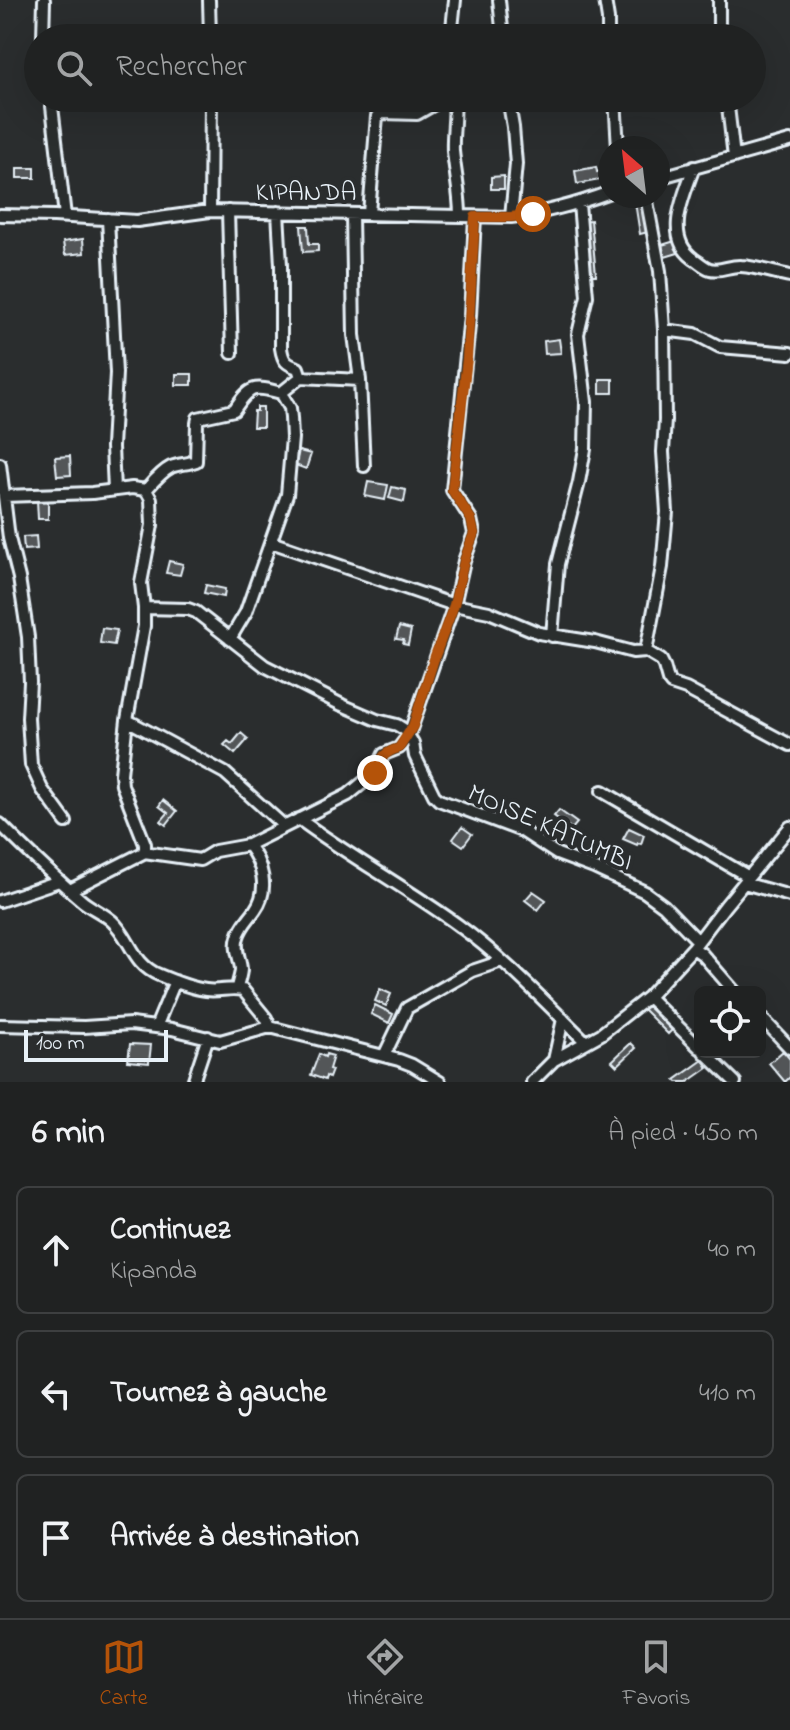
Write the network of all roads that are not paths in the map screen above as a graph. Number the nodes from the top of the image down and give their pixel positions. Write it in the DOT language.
graph roads {
  1 [pos="44,0"];
  2 [pos="209,0"];
  3 [pos="455,0"];
  4 [pos="499,0"];
  5 [pos="605,0"];
  6 [pos="719,0"];
  7 [pos="43,24"];
  8 [pos="210,24"];
  9 [pos="452,24"];
  10 [pos="502,24"];
  11 [pos="608,24"];
  12 [pos="719,24"];
  13 [pos="53,112"];
  14 [pos="211,112"];
  15 [pos="420,112"];
  16 [pos="455,112"];
  17 [pos="510,112"];
  18 [pos="616,112"];
  19 [pos="729,112"];
  20 [pos="617,136"];
  21 [pos="790,141"];
  22 [pos="734,157"];
  23 [pos="694,167"];
  24 [pos="670,174"];
  25 [pos="598,197"];
  26 [pos="579,204"];
  27 [pos="648,208"];
  28 [pos="210,211"];
  29 [pos="228,211"];
  30 [pos="278,212"];
  31 [pos="369,213"];
  32 [pos="352,214"];
  33 [pos="0,215"];
  34 [pos="65,216"];
  35 [pos="460,216"];
  36 [pos="475,217"];
  37 [pos="511,217"];
  38 [pos="108,219"];
  39 [pos="790,276"];
  40 [pos="664,330"];
  41 [pos="232,353"];
  42 [pos="790,353"];
  43 [pos="301,377"];
  44 [pos="360,380"];
  45 [pos="281,393"];
  46 [pos="0,464"];
  47 [pos="364,466"];
  48 [pos="114,490"];
  49 [pos="146,490"];
  50 [pos="4,496"];
  51 [pos="271,542"];
  52 [pos="454,605"];
  53 [pos="144,608"];
  54 [pos="552,636"];
  55 [pos="230,639"];
  56 [pos="646,651"];
  57 [pos="127,720"];
  58 [pos="409,735"];
  59 [pos="790,745"];
  60 [pos="602,791"];
  61 [pos="299,819"];
  62 [pos="66,822"];
  63 [pos="0,824"];
  64 [pos="284,826"];
  65 [pos="790,827"];
  66 [pos="248,845"];
  67 [pos="144,852"];
  68 [pos="746,880"];
  69 [pos="59,881"];
  70 [pos="70,890"];
  71 [pos="790,896"];
  72 [pos="0,901"];
  73 [pos="696,945"];
  74 [pos="502,961"];
  75 [pos="175,981"];
  76 [pos="730,986"];
  77 [pos="237,988"];
  78 [pos="648,997"];
  79 [pos="563,1019"];
  80 [pos="766,1022"];
  81 [pos="0,1025"];
  82 [pos="156,1027"];
  83 [pos="270,1027"];
  84 [pos="208,1037"];
  85 [pos="586,1042"];
  86 [pos="694,1042"];
  87 [pos="790,1048"];
  88 [pos="384,1056"];
  89 [pos="710,1058"];
  90 [pos="554,1060"];
  91 [pos="193,1082"];
  92 [pos="440,1082"];
  93 [pos="532,1082"];
  94 [pos="735,1082"];
  1 -- 7 [label="street"];
  2 -- 8 [label="street"];
  3 -- 9 [label="street"];
  4 -- 10 [label="street"];
  5 -- 11 [label="street"];
  6 -- 12 [label="street"];
  13 -- 34 [label="street"];
  14 -- 28 [label="street"];
  15 -- 31 [label="street"];
  16 -- 35 [label="street"];
  17 -- 37 [label="street"];
  18 -- 20 [label="street"];
  19 -- 22 [label="street"];
  21 -- 22 [label="street"];
  22 -- 23 [label="street"];
  23 -- 24 [label="street"];
  23 -- 39 [label="street"];
  25 -- 26 [label="street, KIPANDA"];
  26 -- 37 [label="street, KIPANDA"];
  26 -- 54 [label="street"];
  27 -- 40 [label="street"];
  28 -- 29 [label="street, KIPANDA"];
  28 -- 38 [label="street, KIPANDA"];
  29 -- 30 [label="street, KIPANDA"];
  29 -- 41 [label="street"];
  30 -- 32 [label="street, KIPANDA"];
  30 -- 43 [label="street"];
  31 -- 32 [label="street, KIPANDA"];
  31 -- 35 [label="street, KIPANDA"];
  32 -- 44 [label="street"];
  33 -- 34 [label="street, KIPANDA"];
  34 -- 38 [label="street, KIPANDA"];
  35 -- 36 [label="street, KIPANDA"];
  36 -- 37 [label="street, KIPANDA"];
  36 -- 52 [label="street"];
  38 -- 48 [label="street"];
  40 -- 42 [label="street"];
  40 -- 56 [label="street"];
  43 -- 44 [label="street"];
  43 -- 45 [label="street"];
  44 -- 47 [label="street"];
  45 -- 49 [label="street"];
  45 -- 51 [label="street"];
  46 -- 50 [label="street"];
  48 -- 49 [label="street"];
  48 -- 50 [label="street"];
  49 -- 53 [label="street"];
  50 -- 62 [label="street"];
  51 -- 52 [label="street"];
  51 -- 55 [label="street"];
  52 -- 54 [label="street"];
  52 -- 58 [label="street"];
  53 -- 55 [label="street"];
  53 -- 57 [label="street"];
  54 -- 56 [label="street"];
  55 -- 58 [label="street"];
  56 -- 59 [label="street"];
  57 -- 64 [label="street"];
  57 -- 67 [label="street"];
  58 -- 61 [label="street"];
  58 -- 73 [label="street, MOISE KATUMBI"];
  60 -- 68 [label="street"];
  61 -- 64 [label="street"];
  61 -- 74 [label="street"];
  63 -- 69 [label="street"];
  64 -- 66 [label="street"];
  65 -- 68 [label="street"];
  66 -- 67 [label="street"];
  66 -- 77 [label="street"];
  67 -- 70 [label="street"];
  68 -- 71 [label="street"];
  68 -- 73 [label="street"];
  69 -- 70 [label="street"];
  69 -- 72 [label="street"];
  70 -- 75 [label="street"];
  73 -- 76 [label="street, MOISE KATUMBI"];
  73 -- 78 [label="street"];
  74 -- 79 [label="street"];
  74 -- 88 [label="street"];
  75 -- 77 [label="street"];
  75 -- 82 [label="street"];
  77 -- 83 [label="street"];
  78 -- 85 [label="street"];
  78 -- 86 [label="street"];
  79 -- 85 [label="street"];
  79 -- 90 [label="street"];
  80 -- 87 [label="street"];
  81 -- 82 [label="street"];
  82 -- 84 [label="street"];
  83 -- 84 [label="street"];
  83 -- 88 [label="street"];
  84 -- 91 [label="street"];
  85 -- 90 [label="street"];
  88 -- 92 [label="street"];
  89 -- 94 [label="street"];
  90 -- 93 [label="street"];
}
